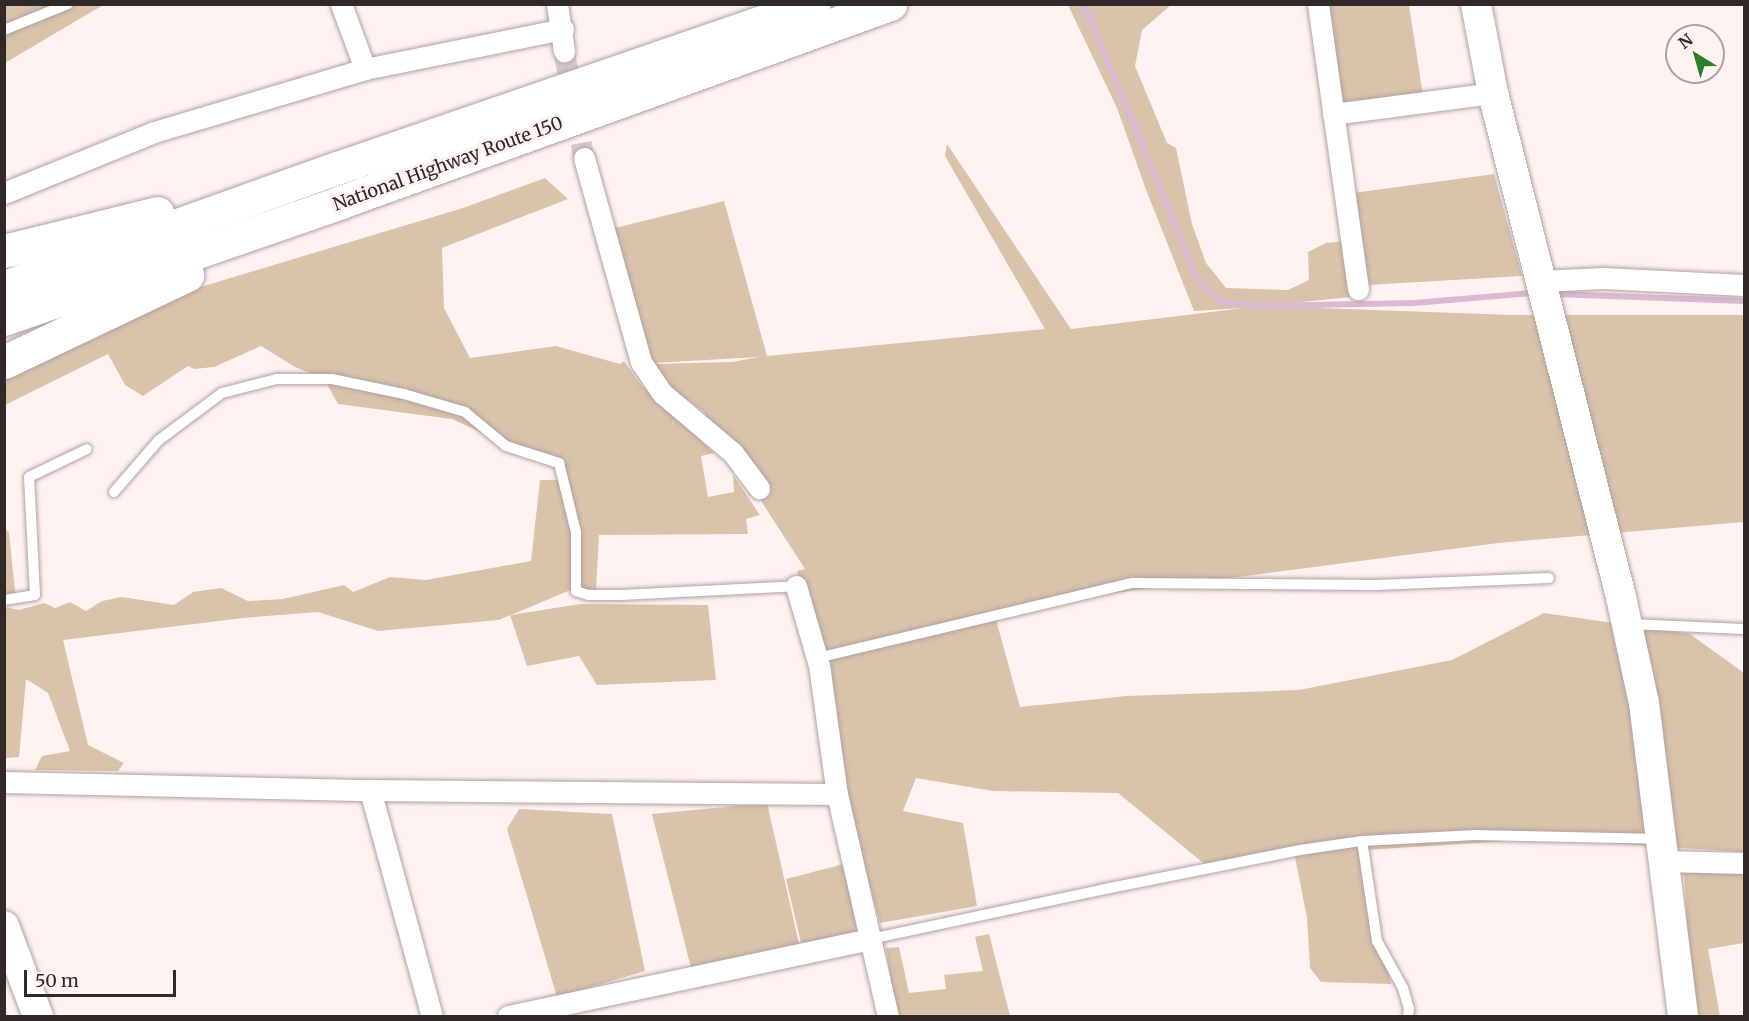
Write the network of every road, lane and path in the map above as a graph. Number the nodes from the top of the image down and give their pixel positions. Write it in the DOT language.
graph roads {
  1 [pos="68,4"];
  2 [pos="341,4"];
  3 [pos="557,4"];
  4 [pos="814,4"];
  5 [pos="890,4"];
  6 [pos="1318,4"];
  7 [pos="1476,4"];
  8 [pos="562,29"];
  9 [pos="4,30"];
  10 [pos="564,51"];
  11 [pos="365,69"];
  12 [pos="1493,93"];
  13 [pos="1333,114"];
  14 [pos="585,158"];
  15 [pos="337,168"];
  16 [pos="4,193"];
  17 [pos="341,202"];
  18 [pos="4,251"];
  19 [pos="64,282"];
  20 [pos="1744,285"];
  21 [pos="4,287"];
  22 [pos="1358,289"];
  23 [pos="1543,290"];
  24 [pos="4,319"];
  25 [pos="4,362"];
  26 [pos="87,448"];
  27 [pos="759,488"];
  28 [pos="114,492"];
  29 [pos="1549,578"];
  30 [pos="796,586"];
  31 [pos="4,600"];
  32 [pos="1627,624"];
  33 [pos="1744,629"];
  34 [pos="817,658"];
  35 [pos="4,782"];
  36 [pos="370,790"];
  37 [pos="837,794"];
  38 [pos="1362,841"];
  39 [pos="1664,850"];
  40 [pos="1744,863"];
  41 [pos="4,926"];
  42 [pos="870,939"];
  43 [pos="38,1017"];
  44 [pos="432,1017"];
  45 [pos="508,1017"];
  46 [pos="888,1017"];
  47 [pos="1408,1017"];
  48 [pos="1683,1017"];
  1 -- 9 [label="lane"];
  2 -- 11 [label="street"];
  3 -- 8 [label="street"];
  4 -- 15 [label="highway, National Highway Route 150"];
  5 -- 17 [label="highway, National Highway Route 150"];
  6 -- 13 [label="street"];
  7 -- 12 [label="street"];
  8 -- 10 [label="street"];
  8 -- 11 [label="street"];
  11 -- 16 [label="street"];
  12 -- 13 [label="street"];
  12 -- 23 [label="street"];
  13 -- 22 [label="street"];
  14 -- 27 [label="street"];
  15 -- 18 [label="highway"];
  15 -- 19 [label="highway, National Highway Route 150"];
  17 -- 19 [label="highway, National Highway Route 150"];
  17 -- 25 [label="highway"];
  19 -- 21 [label="highway, National Highway Route 150"];
  19 -- 24 [label="highway, National Highway Route 150"];
  20 -- 23 [label="street"];
  23 -- 32 [label="street"];
  26 -- 31 [label="lane"];
  28 -- 30 [label="lane"];
  29 -- 34 [label="lane"];
  30 -- 34 [label="street"];
  32 -- 33 [label="lane"];
  32 -- 39 [label="street"];
  34 -- 37 [label="street"];
  35 -- 36 [label="street"];
  36 -- 37 [label="street"];
  36 -- 44 [label="street"];
  37 -- 42 [label="street"];
  38 -- 39 [label="lane"];
  38 -- 42 [label="lane"];
  38 -- 47 [label="lane"];
  39 -- 40 [label="street"];
  39 -- 48 [label="street"];
  41 -- 43 [label="street"];
  42 -- 45 [label="street"];
  42 -- 46 [label="street"];
}
